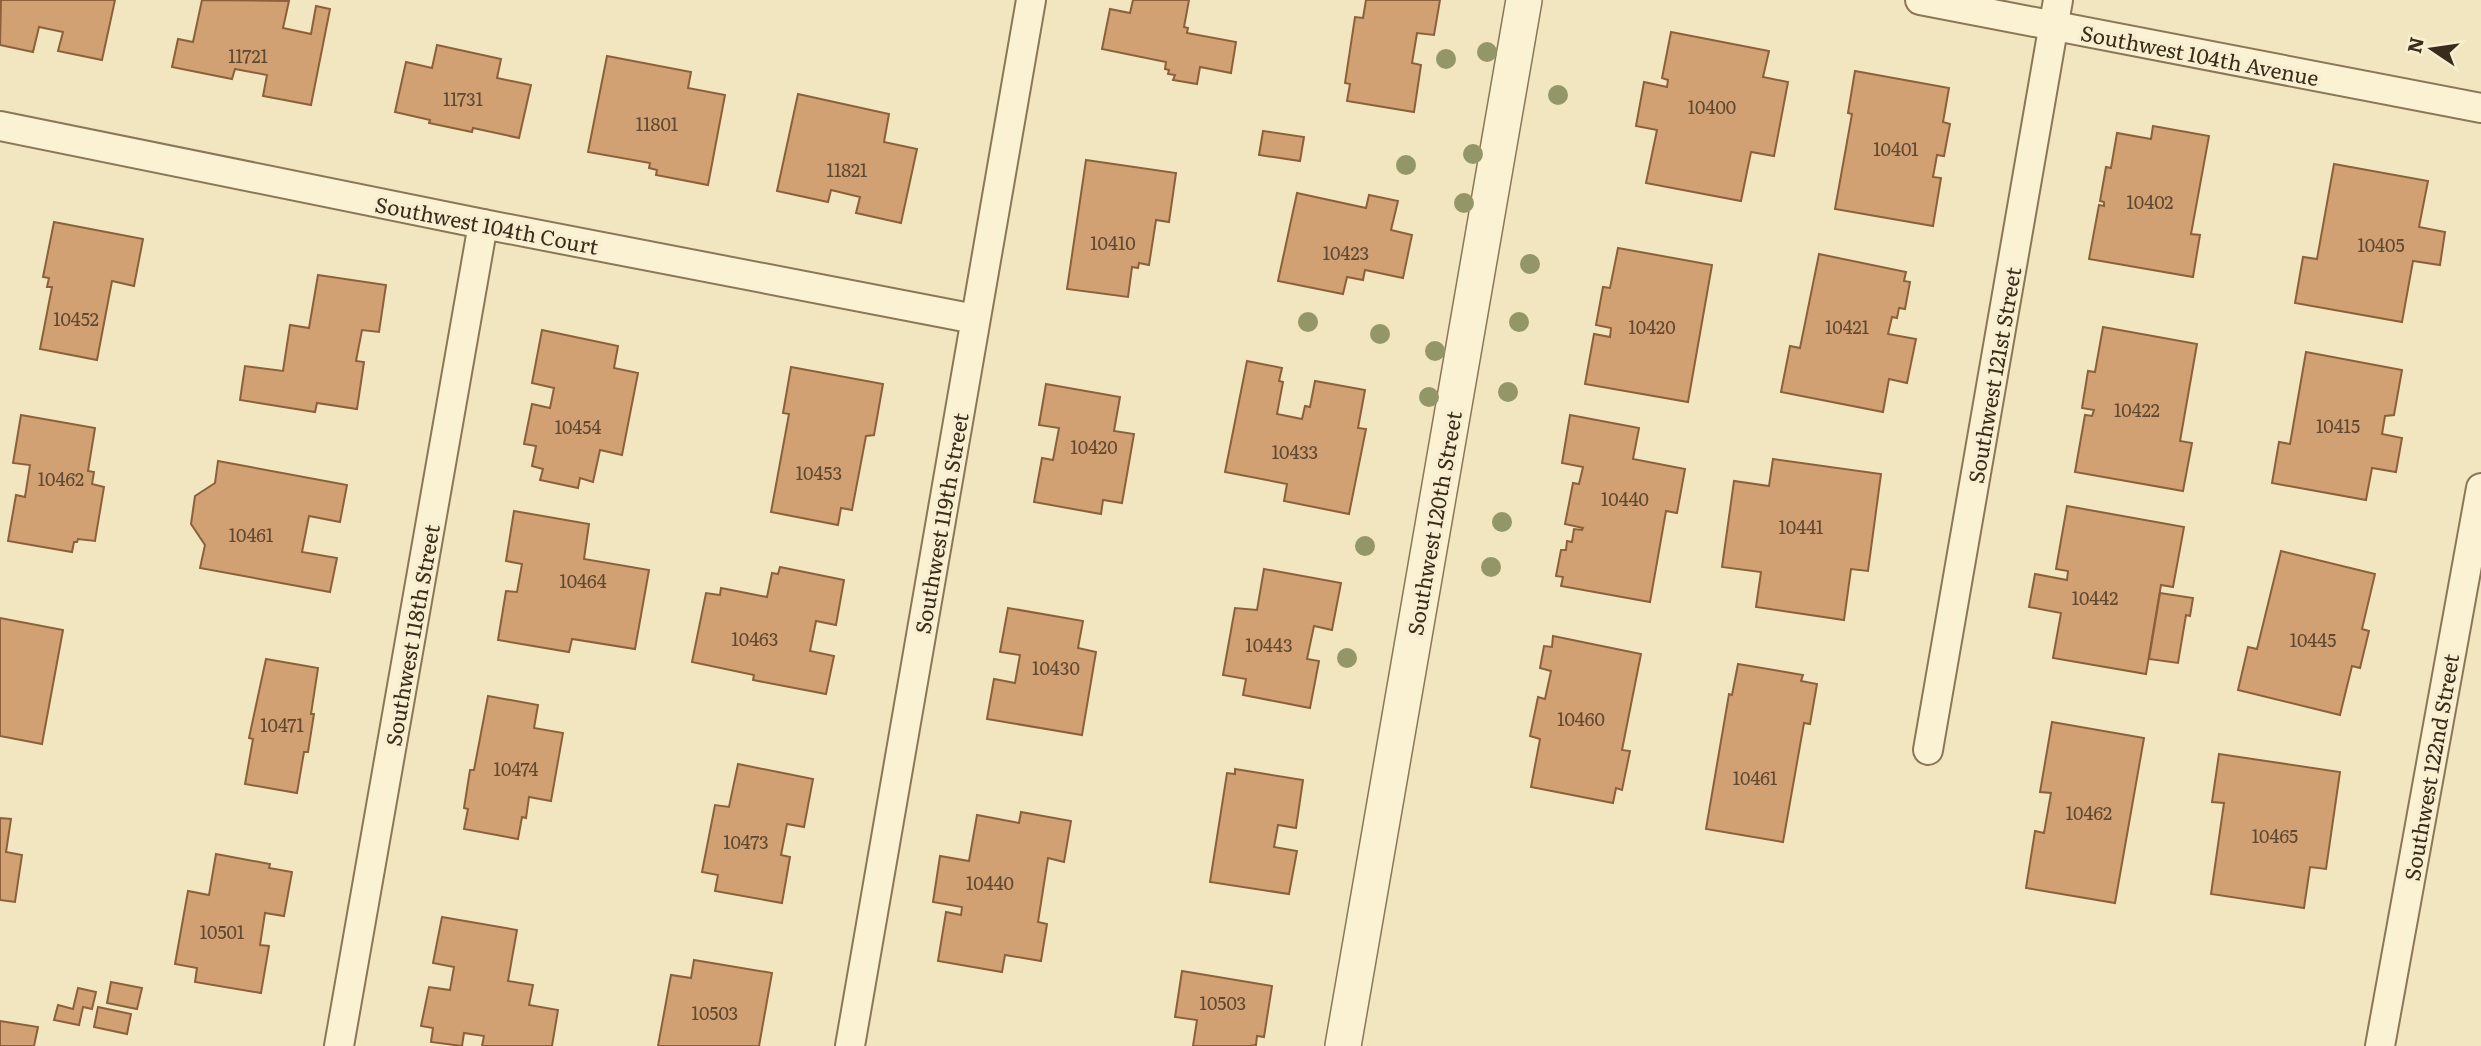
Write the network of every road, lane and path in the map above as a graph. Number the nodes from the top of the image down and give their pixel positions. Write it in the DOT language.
graph roads {
  1 [pos="1031,0"];
  2 [pos="1524,0"];
  3 [pos="1920,0"];
  4 [pos="2056,13"];
  5 [pos="2481,108"];
  6 [pos="0,126"];
  7 [pos="483,224"];
  8 [pos="975,319"];
  9 [pos="2481,488"];
  10 [pos="1928,750"];
  11 [pos="339,1046"];
  12 [pos="850,1046"];
  13 [pos="1343,1046"];
  14 [pos="2380,1046"];
  1 -- 8 [label="street, Southwest 119th Street"];
  2 -- 13 [label="street, Southwest 120th Street"];
  3 -- 4 [label="street, Southwest 104th Avenue"];
  4 -- 5 [label="street, Southwest 104th Avenue"];
  4 -- 10 [label="street, Southwest 121st Street"];
  6 -- 7 [label="street, Southwest 104th Court"];
  7 -- 8 [label="street, Southwest 104th Court"];
  7 -- 11 [label="street, Southwest 118th Street"];
  8 -- 12 [label="street, Southwest 119th Street"];
  9 -- 14 [label="street, Southwest 122nd Street"];
}
